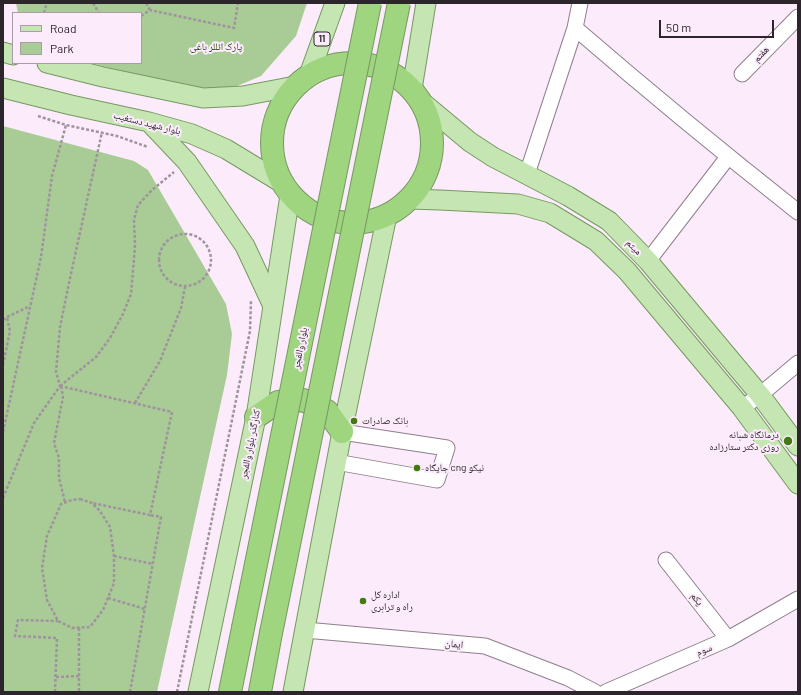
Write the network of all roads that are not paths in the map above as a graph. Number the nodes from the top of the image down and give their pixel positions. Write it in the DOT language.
graph roads {
  1 [pos="335,3"];
  2 [pos="370,3"];
  3 [pos="399,3"];
  4 [pos="426,3"];
  5 [pos="580,3"];
  6 [pos="798,17"];
  7 [pos="575,28"];
  8 [pos="51,64"];
  9 [pos="742,74"];
  10 [pos="302,80"];
  11 [pos="10,90"];
  12 [pos="417,96"];
  13 [pos="149,122"];
  14 [pos="728,157"];
  15 [pos="527,174"];
  16 [pos="286,189"];
  17 [pos="409,200"];
  18 [pos="798,212"];
  19 [pos="387,215"];
  20 [pos="648,261"];
  21 [pos="273,306"];
  22 [pos="798,363"];
  23 [pos="760,395"];
  24 [pos="742,408"];
  25 [pos="256,417"];
  26 [pos="342,432"];
  27 [pos="798,446"];
  28 [pos="336,462"];
  29 [pos="798,484"];
  30 [pos="666,560"];
  31 [pos="798,599"];
  32 [pos="305,630"];
  33 [pos="728,639"];
  34 [pos="198,692"];
  35 [pos="230,692"];
  36 [pos="260,692"];
  37 [pos="293,692"];
  38 [pos="595,692"];
  39 [pos="606,692"];
  1 -- 10 [label="main road, 11"];
  2 -- 35 [label="highway, بلوار والفجر, bridge"];
  3 -- 36 [label="highway, bridge"];
  4 -- 12 [label="main road"];
  5 -- 7 [label="street"];
  6 -- 9 [label="street, هفتم"];
  7 -- 14 [label="street"];
  7 -- 15 [label="street"];
  8 -- 10 [label="main road"];
  10 -- 12 [label="highway"];
  10 -- 16 [label="highway"];
  11 -- 13 [label="main road, بلوار شهید دستغیب"];
  12 -- 15 [label="main road, میثم"];
  12 -- 17 [label="highway"];
  13 -- 16 [label="main road, بلوار شهید دستغیب"];
  13 -- 21 [label="main road"];
  14 -- 18 [label="street"];
  14 -- 20 [label="street"];
  15 -- 20 [label="main road, میثم"];
  16 -- 19 [label="highway"];
  16 -- 21 [label="main road, کنارگذر بلوار والفجر"];
  17 -- 19 [label="highway"];
  17 -- 24 [label="main road"];
  19 -- 26 [label="main road"];
  20 -- 23 [label="main road, میثم"];
  21 -- 25 [label="main road, کنارگذر بلوار والفجر"];
  22 -- 23 [label="street"];
  23 -- 24 [label="street"];
  23 -- 27 [label="main road, میثم"];
  24 -- 29 [label="main road"];
  25 -- 26 [label="highway"];
  25 -- 34 [label="main road, کنارگذر بلوار والفجر"];
  26 -- 28 [label="main road"];
  26 -- 28 [label="street"];
  28 -- 32 [label="main road"];
  30 -- 33 [label="street, یکم"];
  31 -- 33 [label="street, سوم"];
  32 -- 37 [label="main road"];
  32 -- 38 [label="street, ایمان"];
  33 -- 39 [label="street, سوم"];
}
